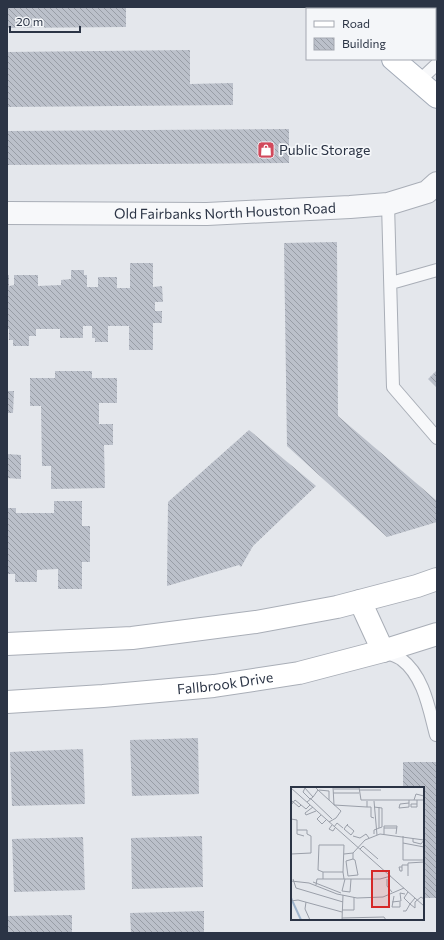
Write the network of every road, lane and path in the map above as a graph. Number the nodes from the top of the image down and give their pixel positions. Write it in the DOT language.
graph roads {
  1 [pos="394,60"];
  2 [pos="437,64"];
  3 [pos="419,81"];
  4 [pos="437,97"];
  5 [pos="437,183"];
  6 [pos="388,204"];
  7 [pos="7,213"];
  8 [pos="437,270"];
  9 [pos="390,283"];
  10 [pos="437,438"];
  11 [pos="437,579"];
  12 [pos="360,601"];
  13 [pos="437,634"];
  14 [pos="7,644"];
  15 [pos="383,651"];
  16 [pos="7,702"];
  17 [pos="436,735"];
  1 -- 3 [label="main road"];
  2 -- 3 [label="lane"];
  3 -- 4 [label="main road"];
  5 -- 6 [label="street, Old Fairbanks North Houston Road"];
  6 -- 7 [label="street, Old Fairbanks North Houston Road"];
  6 -- 9 [label="lane"];
  8 -- 9 [label="lane"];
  9 -- 10 [label="lane"];
  11 -- 12 [label="main road"];
  12 -- 14 [label="main road"];
  12 -- 15 [label="main road"];
  13 -- 15 [label="main road, Fallbrook Drive"];
  15 -- 16 [label="main road, Fallbrook Drive"];
  15 -- 17 [label="lane"];
}
